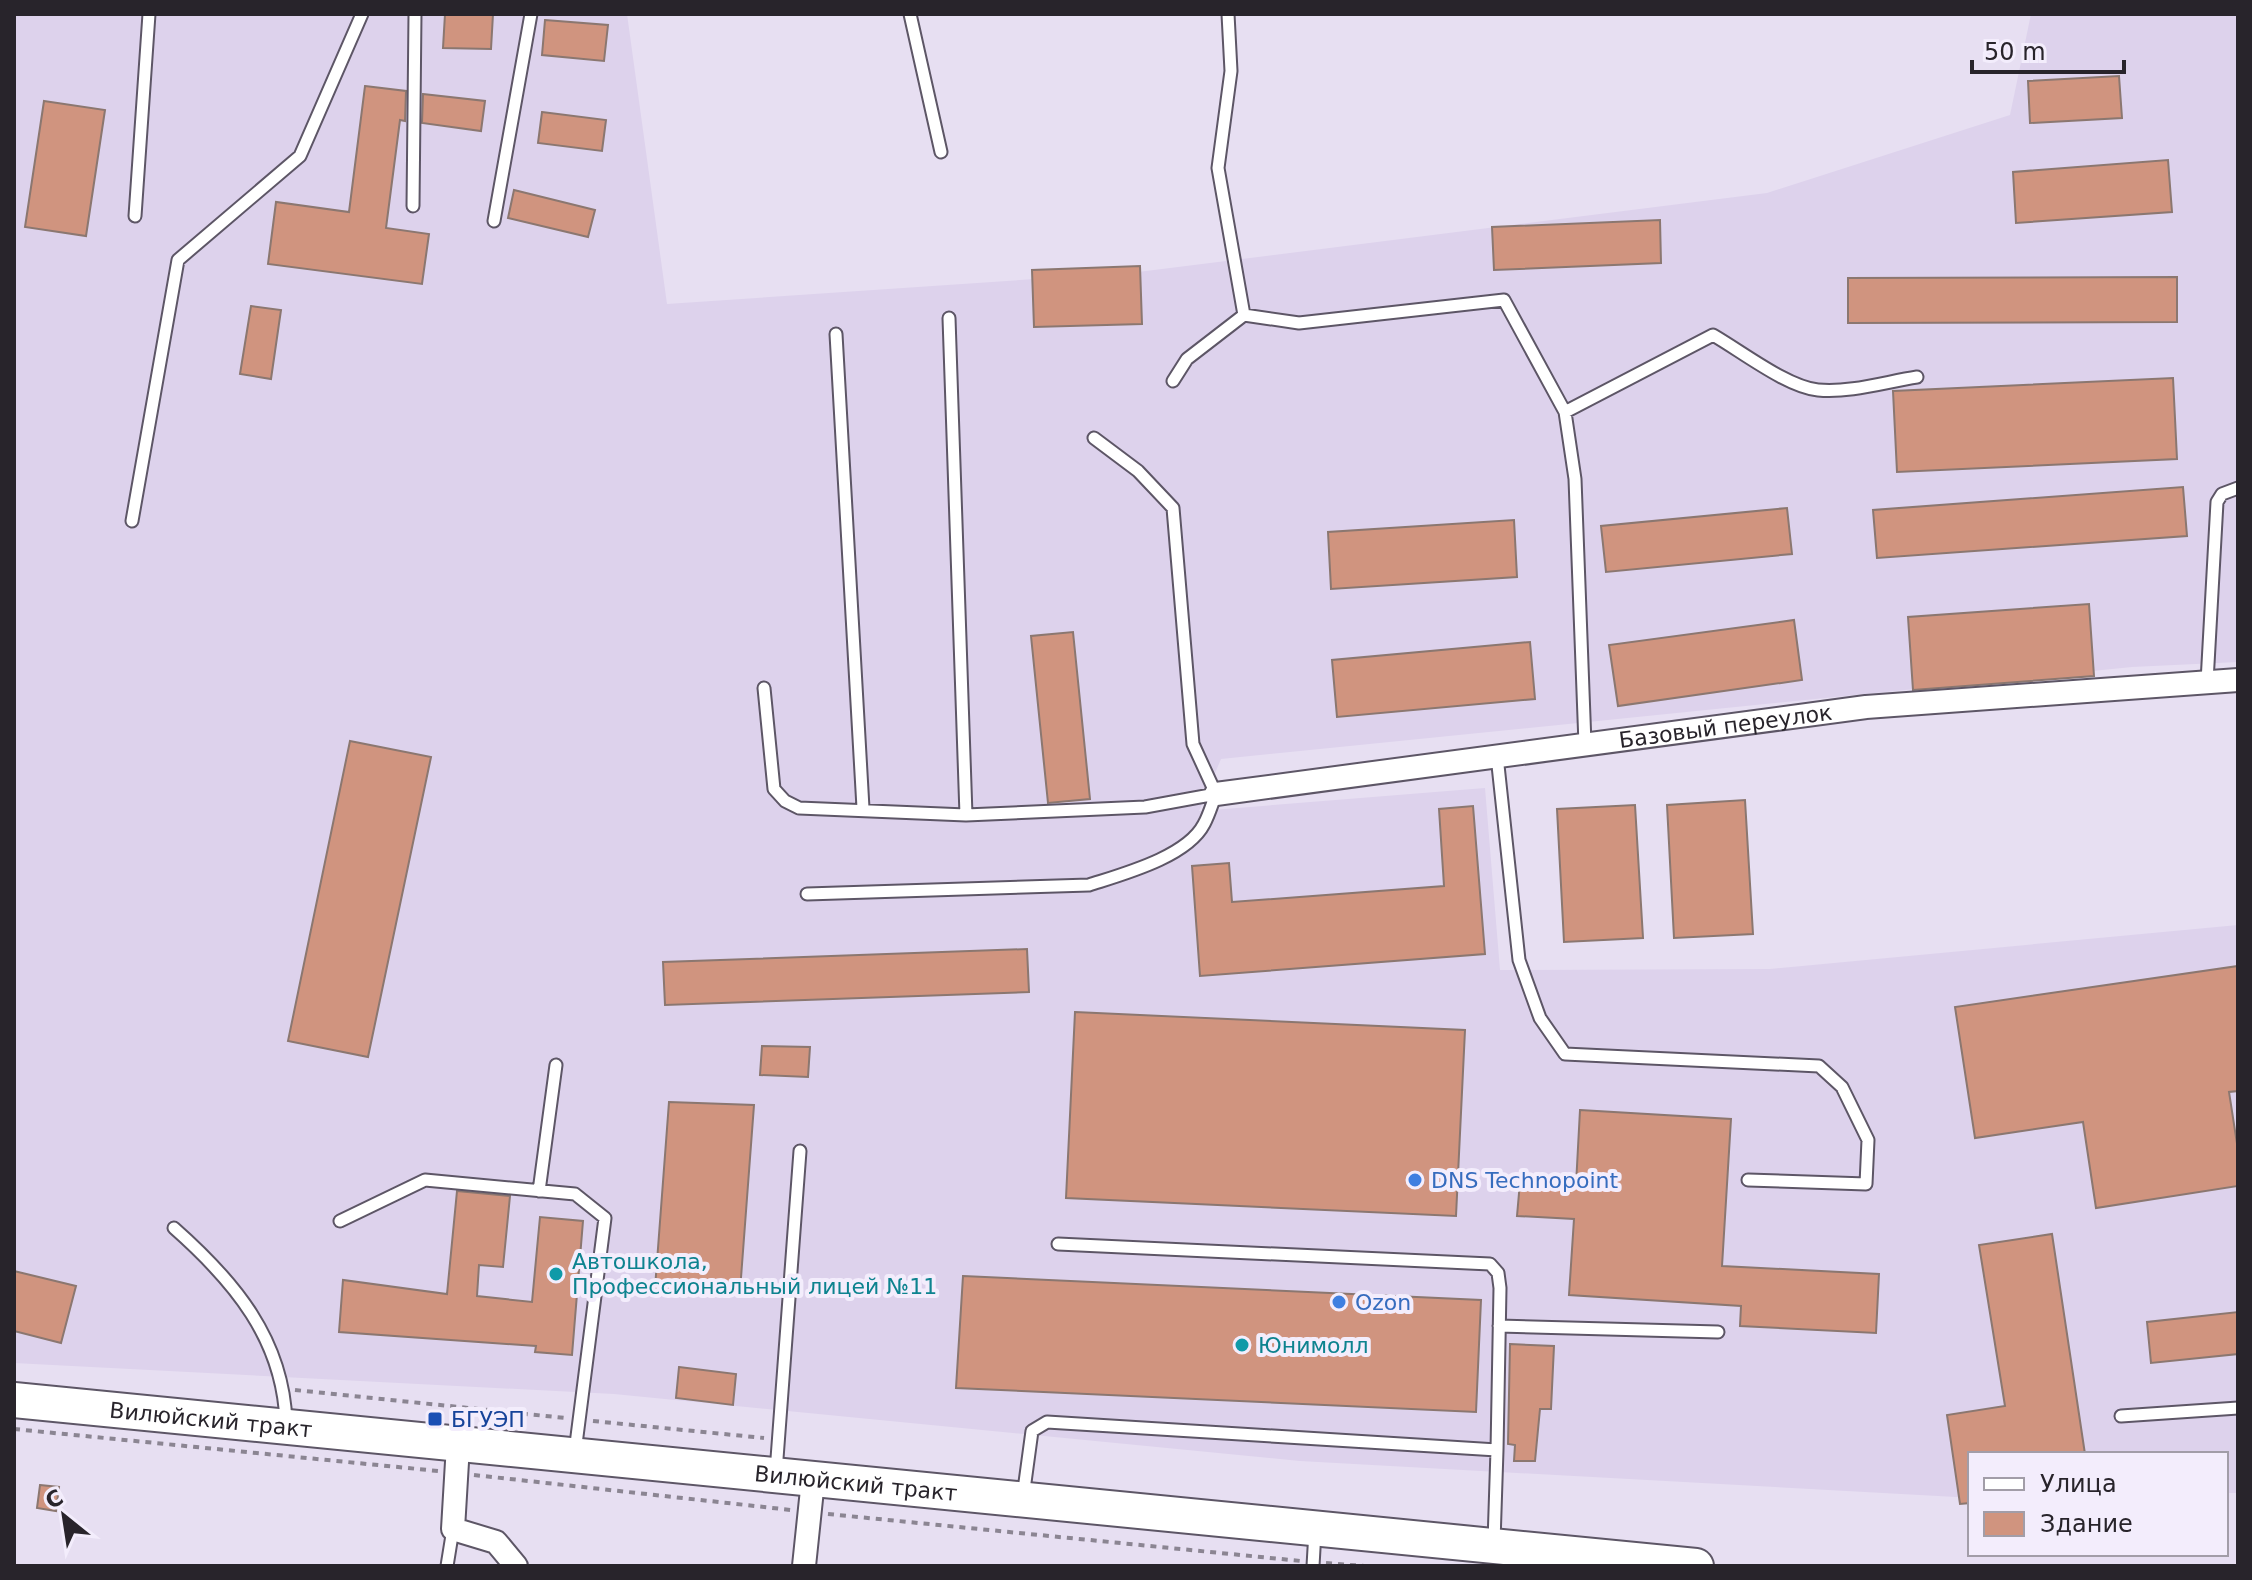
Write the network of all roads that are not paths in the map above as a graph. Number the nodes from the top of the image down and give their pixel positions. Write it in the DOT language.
graph roads {
  1 [pos="149,14"];
  2 [pos="362,14"];
  3 [pos="415,14"];
  4 [pos="531,14"];
  5 [pos="910,14"];
  6 [pos="1228,14"];
  7 [pos="941,152"];
  8 [pos="413,206"];
  9 [pos="135,216"];
  10 [pos="494,221"];
  11 [pos="1244,315"];
  12 [pos="949,318"];
  13 [pos="836,334"];
  14 [pos="1917,377"];
  15 [pos="1173,381"];
  16 [pos="1565,412"];
  17 [pos="1094,438"];
  18 [pos="2238,488"];
  19 [pos="132,521"];
  20 [pos="2238,680"];
  21 [pos="2207,682"];
  22 [pos="764,688"];
  23 [pos="1585,744"];
  24 [pos="1497,755"];
  25 [pos="1216,794"];
  26 [pos="863,808"];
  27 [pos="966,815"];
  28 [pos="807,894"];
  29 [pos="556,1065"];
  30 [pos="800,1151"];
  31 [pos="1748,1180"];
  32 [pos="539,1191"];
  33 [pos="340,1221"];
  34 [pos="174,1228"];
  35 [pos="1058,1244"];
  36 [pos="1499,1326"];
  37 [pos="1718,1332"];
  38 [pos="14,1400"];
  39 [pos="2238,1408"];
  40 [pos="2121,1416"];
  41 [pos="286,1428"];
  42 [pos="1497,1450"];
  43 [pos="574,1456"];
  44 [pos="457,1459"];
  45 [pos="775,1476"];
  46 [pos="811,1496"];
  47 [pos="1023,1500"];
  48 [pos="453,1529"];
  49 [pos="1494,1547"];
  50 [pos="1314,1553"];
  51 [pos="447,1566"];
  52 [pos="516,1566"];
  53 [pos="804,1566"];
  54 [pos="1696,1566"];
  1 -- 9 [label="lane"];
  2 -- 19 [label="lane"];
  3 -- 8 [label="lane"];
  4 -- 10 [label="lane"];
  5 -- 7 [label="lane"];
  6 -- 11 [label="lane"];
  11 -- 15 [label="lane"];
  11 -- 16 [label="lane"];
  12 -- 27 [label="lane"];
  13 -- 26 [label="lane"];
  14 -- 16 [label="lane"];
  16 -- 23 [label="lane"];
  17 -- 25 [label="lane"];
  18 -- 21 [label="lane"];
  20 -- 21 [label="street, Базовый переулок"];
  21 -- 23 [label="street, Базовый переулок"];
  22 -- 26 [label="lane"];
  23 -- 24 [label="street, Базовый переулок"];
  24 -- 25 [label="street, Базовый переулок"];
  24 -- 31 [label="lane"];
  25 -- 27 [label="lane"];
  25 -- 28 [label="lane"];
  26 -- 27 [label="lane"];
  29 -- 32 [label="lane"];
  30 -- 45 [label="lane"];
  32 -- 33 [label="lane"];
  32 -- 43 [label="lane"];
  34 -- 41 [label="lane"];
  35 -- 36 [label="lane"];
  36 -- 37 [label="lane"];
  36 -- 42 [label="lane"];
  38 -- 41 [label="main road, Вилюйский тракт"];
  39 -- 40 [label="lane"];
  41 -- 44 [label="main road, Вилюйский тракт"];
  42 -- 47 [label="lane"];
  42 -- 49 [label="lane"];
  43 -- 44 [label="main road, Вилюйский тракт"];
  43 -- 45 [label="main road, Вилюйский тракт"];
  44 -- 48 [label="street"];
  45 -- 46 [label="main road, Вилюйский тракт"];
  46 -- 47 [label="main road, Вилюйский тракт"];
  46 -- 53 [label="street"];
  47 -- 50 [label="main road, Вилюйский тракт"];
  48 -- 51 [label="lane"];
  48 -- 52 [label="street"];
  49 -- 50 [label="main road, Вилюйский тракт"];
  49 -- 54 [label="main road, Вилюйский тракт"];
}
